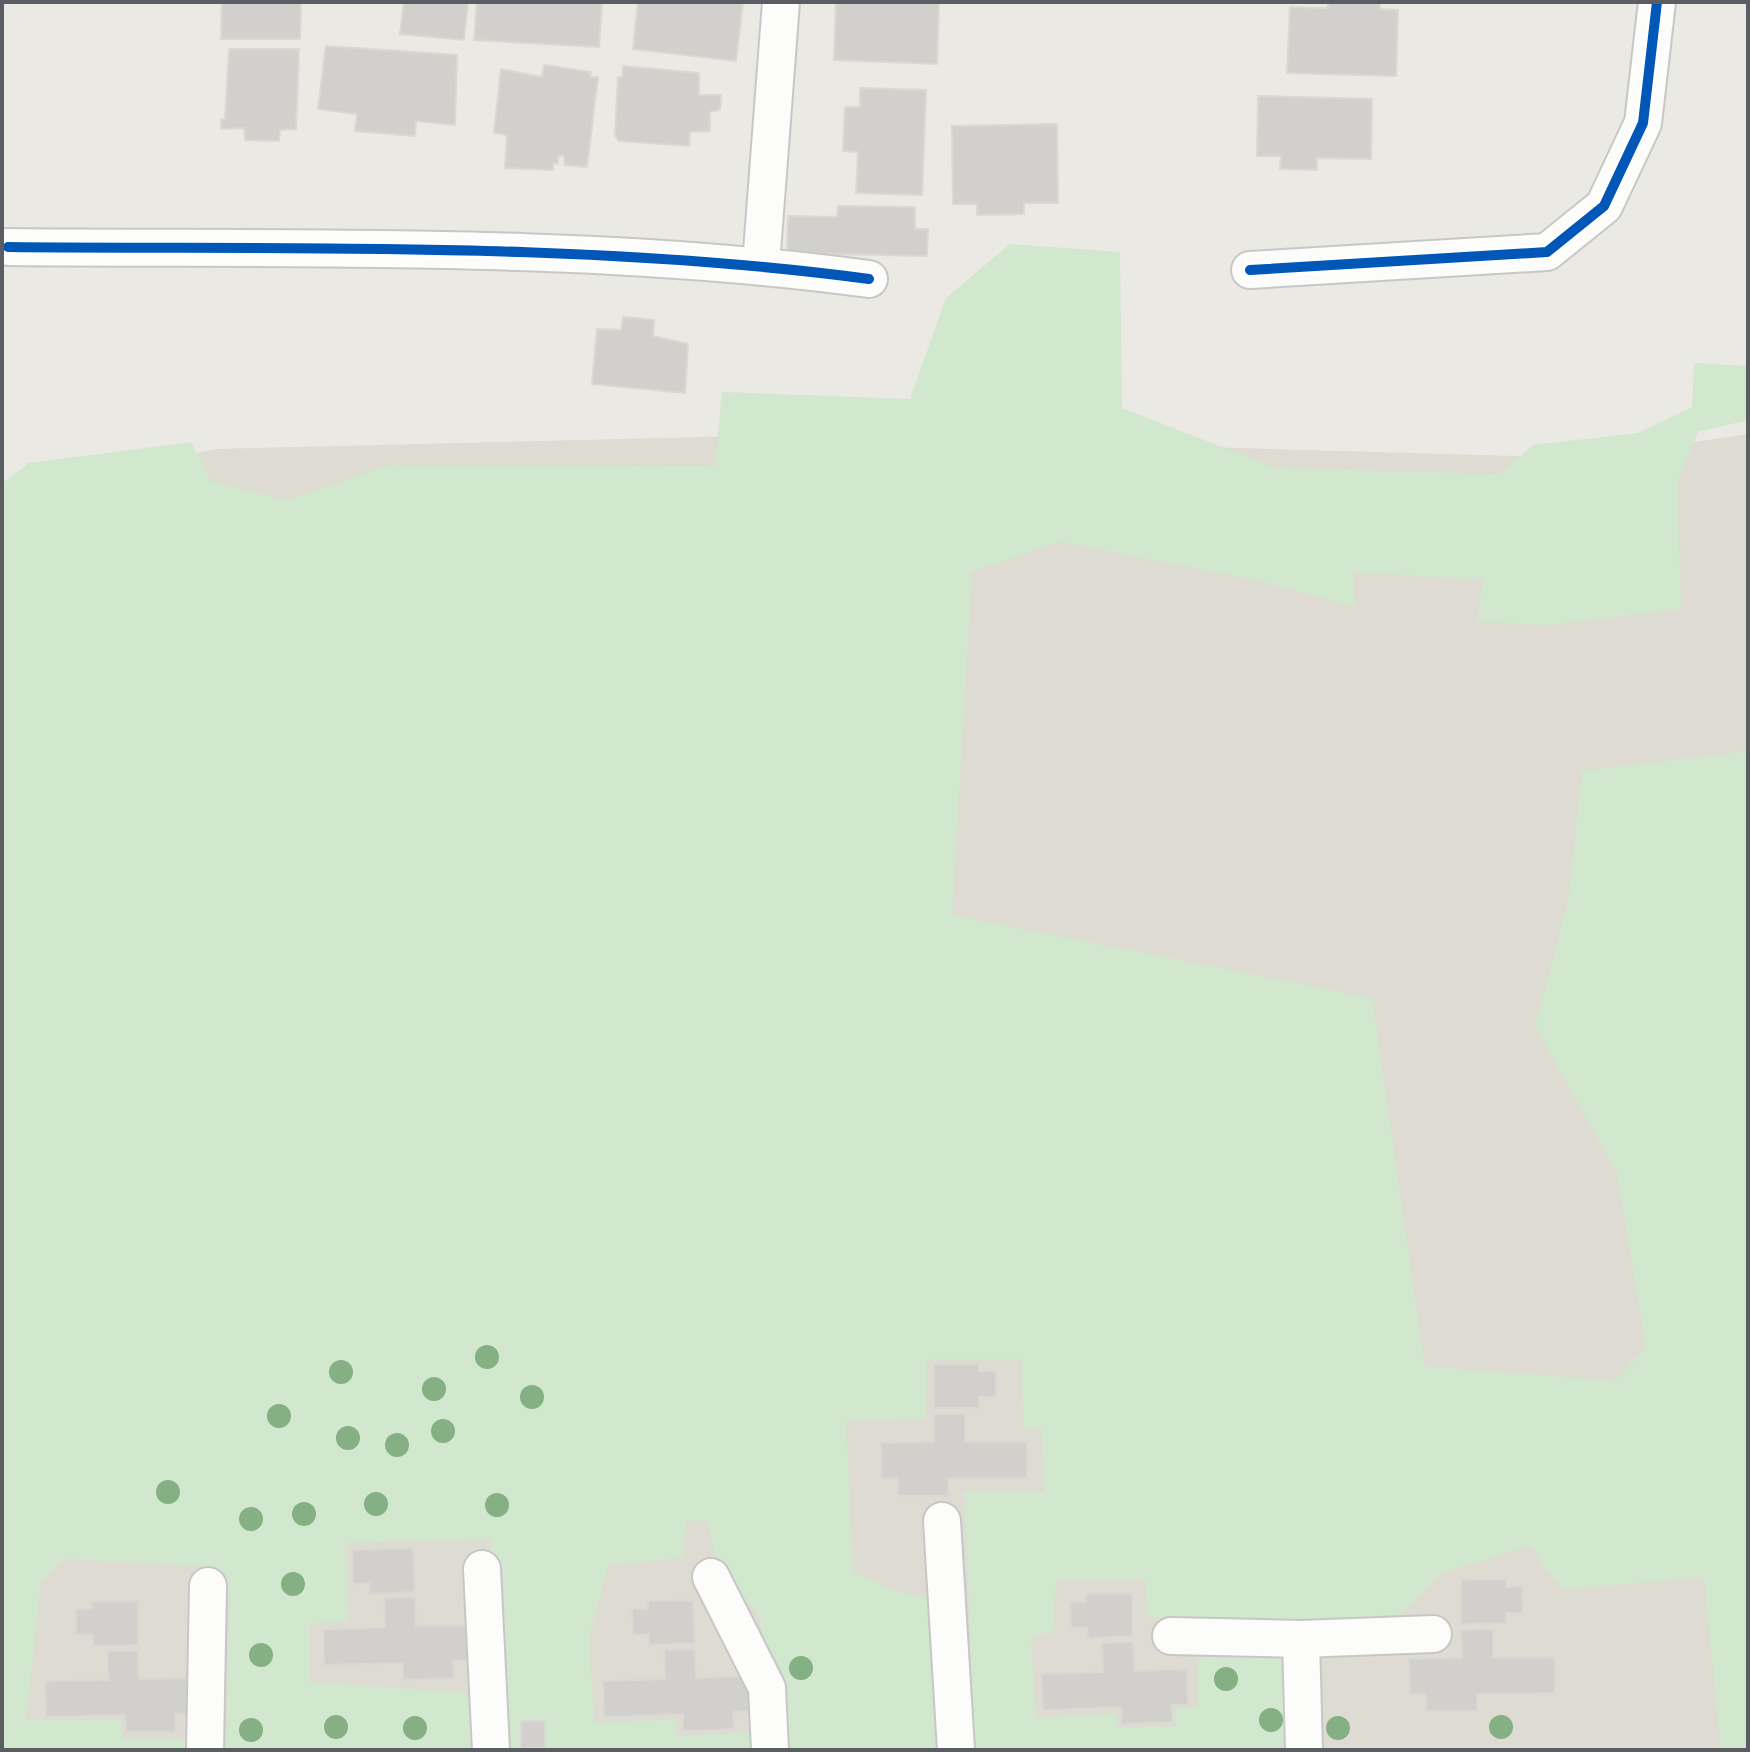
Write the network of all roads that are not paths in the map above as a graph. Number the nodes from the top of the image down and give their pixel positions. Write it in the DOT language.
graph roads {
  1 [pos="781,2"];
  2 [pos="1657,2"];
  3 [pos="8,247"];
  4 [pos="761,265"];
  5 [pos="1250,270"];
  6 [pos="869,279"];
  7 [pos="942,1521"];
  8 [pos="482,1569"];
  9 [pos="711,1577"];
  10 [pos="208,1586"];
  11 [pos="1433,1634"];
  12 [pos="1171,1636"];
  13 [pos="1301,1639"];
  14 [pos="205,1750"];
  15 [pos="491,1750"];
  16 [pos="770,1750"];
  17 [pos="956,1750"];
  18 [pos="1304,1750"];
  1 -- 4 [label="street"];
  2 -- 5 [label="street"];
  3 -- 4 [label="street"];
  4 -- 6 [label="street"];
  7 -- 17 [label="street"];
  8 -- 15 [label="street"];
  9 -- 16 [label="street"];
  10 -- 14 [label="street"];
  11 -- 13 [label="street"];
  12 -- 13 [label="street"];
  13 -- 18 [label="street"];
}
